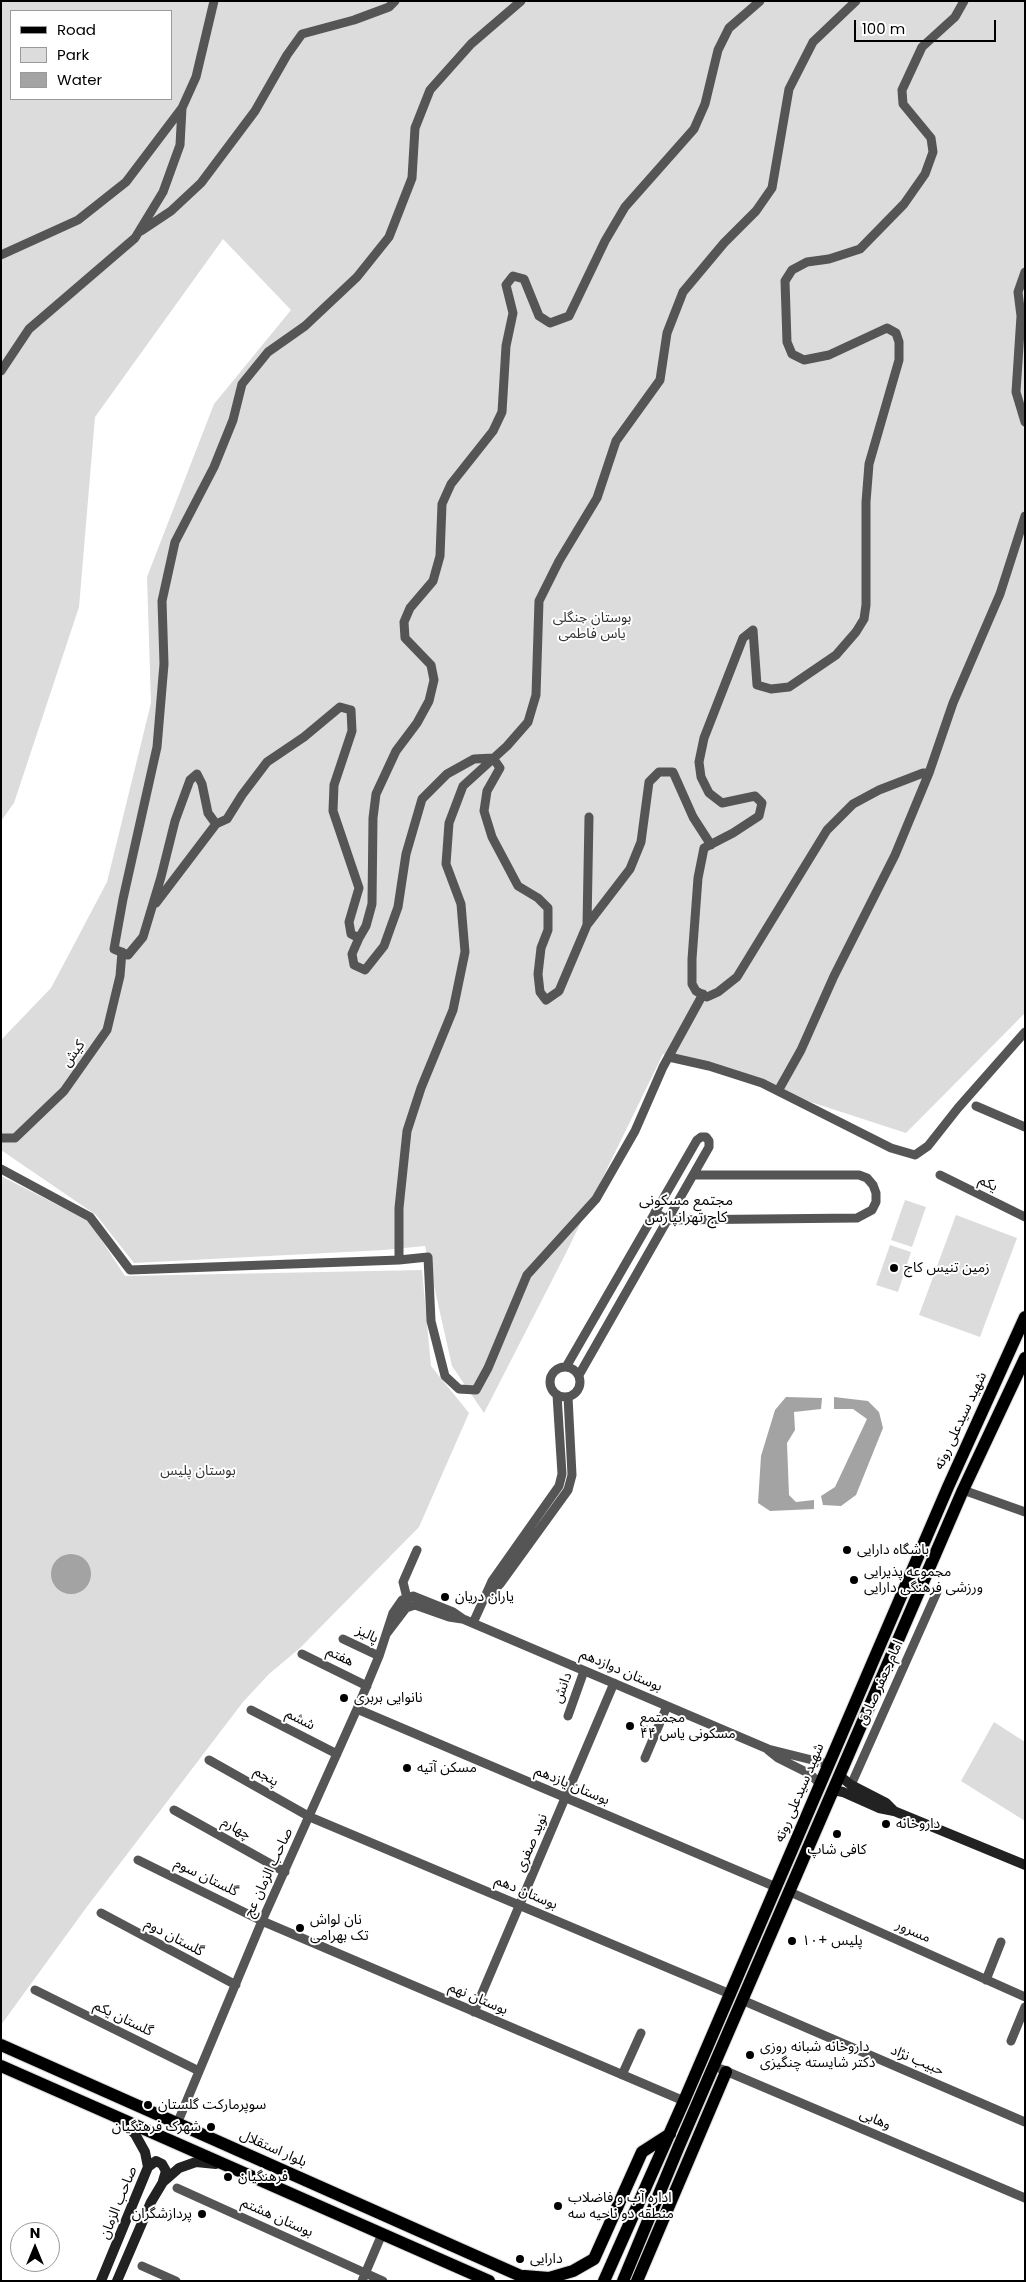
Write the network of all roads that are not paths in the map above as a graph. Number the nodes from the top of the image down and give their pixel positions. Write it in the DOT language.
graph roads {
  1 [pos="214,1"];
  2 [pos="395,1"];
  3 [pos="521,1"];
  4 [pos="760,1"];
  5 [pos="856,1"];
  6 [pos="964,1"];
  7 [pos="182,108"];
  8 [pos="139,233"];
  9 [pos="1,255"];
  10 [pos="1025,272"];
  11 [pos="1,371"];
  12 [pos="1025,422"];
  13 [pos="1025,516"];
  14 [pos="493,758"];
  15 [pos="929,773"];
  16 [pos="589,817"];
  17 [pos="216,824"];
  18 [pos="711,845"];
  19 [pos="151,909"];
  20 [pos="587,925"];
  21 [pos="359,938"];
  22 [pos="122,952"];
  23 [pos="703,994"];
  24 [pos="1025,1032"];
  25 [pos="669,1057"];
  26 [pos="778,1091"];
  27 [pos="976,1106"];
  28 [pos="1025,1127"];
  29 [pos="1,1138"];
  30 [pos="1,1169"];
  31 [pos="693,1175"];
  32 [pos="940,1175"];
  33 [pos="655,1212"];
  34 [pos="1025,1217"];
  35 [pos="667,1220"];
  36 [pos="399,1260"];
  37 [pos="1025,1317"];
  38 [pos="1025,1358"];
  39 [pos="566,1367"];
  40 [pos="579,1375"];
  41 [pos="1021,1375"];
  42 [pos="557,1395"];
  43 [pos="568,1397"];
  44 [pos="963,1490"];
  45 [pos="1025,1512"];
  46 [pos="417,1550"];
  47 [pos="937,1592"];
  48 [pos="407,1598"];
  49 [pos="484,1600"];
  50 [pos="463,1619"];
  51 [pos="473,1623"];
  52 [pos="387,1633"];
  53 [pos="343,1639"];
  54 [pos="302,1654"];
  55 [pos="379,1656"];
  56 [pos="584,1671"];
  57 [pos="614,1683"];
  58 [pos="366,1686"];
  59 [pos="667,1706"];
  60 [pos="357,1709"];
  61 [pos="252,1710"];
  62 [pos="568,1716"];
  63 [pos="768,1749"];
  64 [pos="337,1754"];
  65 [pos="645,1758"];
  66 [pos="209,1760"];
  67 [pos="828,1764"];
  68 [pos="840,1776"];
  69 [pos="819,1783"];
  70 [pos="851,1785"];
  71 [pos="833,1790"];
  72 [pos="566,1798"];
  73 [pos="174,1810"];
  74 [pos="894,1811"];
  75 [pos="310,1818"];
  76 [pos="138,1860"];
  77 [pos="1025,1865"];
  78 [pos="285,1872"];
  79 [pos="776,1887"];
  80 [pos="790,1892"];
  81 [pos="521,1905"];
  82 [pos="101,1913"];
  83 [pos="262,1921"];
  84 [pos="1002,1942"];
  85 [pos="986,1980"];
  86 [pos="236,1985"];
  87 [pos="35,1990"];
  88 [pos="730,1994"];
  89 [pos="1025,1997"];
  90 [pos="742,2000"];
  91 [pos="1025,2007"];
  92 [pos="474,2012"];
  93 [pos="641,2033"];
  94 [pos="1011,2041"];
  95 [pos="1,2045"];
  96 [pos="1,2066"];
  97 [pos="720,2069"];
  98 [pos="199,2072"];
  99 [pos="622,2075"];
  100 [pos="684,2101"];
  101 [pos="697,2107"];
  102 [pos="114,2115"];
  103 [pos="1025,2122"];
  104 [pos="177,2124"];
  105 [pos="670,2134"];
  106 [pos="679,2146"];
  107 [pos="222,2164"];
  108 [pos="148,2166"];
  109 [pos="682,2175"];
  110 [pos="163,2182"];
  111 [pos="177,2188"];
  112 [pos="1025,2198"];
  113 [pos="358,2202"];
  114 [pos="390,2217"];
  115 [pos="351,2220"];
  116 [pos="627,2231"];
  117 [pos="382,2234"];
  118 [pos="600,2249"];
  119 [pos="142,2266"];
  120 [pos="364,2277"];
  121 [pos="527,2279"];
  122 [pos="101,2281"];
  123 [pos="117,2281"];
  124 [pos="176,2281"];
  125 [pos="383,2281"];
  126 [pos="489,2281"];
  127 [pos="604,2281"];
  128 [pos="623,2281"];
  129 [pos="637,2281"];
  1 -- 7 [label="street"];
  2 -- 8 [label="street"];
  3 -- 22 [label="street"];
  4 -- 21 [label="street"];
  5 -- 14 [label="street"];
  6 -- 18 [label="street"];
  7 -- 8 [label="street"];
  7 -- 9 [label="street"];
  8 -- 11 [label="street"];
  10 -- 12 [label="street"];
  13 -- 15 [label="street"];
  14 -- 20 [label="street"];
  14 -- 21 [label="street"];
  14 -- 36 [label="street"];
  15 -- 23 [label="street"];
  15 -- 26 [label="street"];
  16 -- 20 [label="street"];
  17 -- 19 [label="street"];
  17 -- 19 [label="street"];
  17 -- 21 [label="street"];
  18 -- 20 [label="street"];
  18 -- 23 [label="street"];
  19 -- 22 [label="street"];
  22 -- 29 [label="street, کیش"];
  23 -- 25 [label="street"];
  24 -- 26 [label="street"];
  25 -- 26 [label="street"];
  25 -- 36 [label="street"];
  27 -- 28 [label="street"];
  30 -- 36 [label="street"];
  31 -- 33 [label="street"];
  31 -- 35 [label="street"];
  31 -- 35 [label="street"];
  32 -- 34 [label="street, یکم"];
  33 -- 35 [label="street"];
  33 -- 39 [label="street"];
  35 -- 40 [label="street"];
  37 -- 67 [label="main road, شهید سیدعلی روته"];
  38 -- 41 [label="main road"];
  39 -- 40 [label="street"];
  39 -- 42 [label="street"];
  40 -- 43 [label="street"];
  41 -- 44 [label="main road"];
  42 -- 43 [label="street"];
  42 -- 49 [label="street"];
  43 -- 49 [label="street"];
  44 -- 45 [label="street"];
  44 -- 68 [label="main road"];
  46 -- 48 [label="street"];
  47 -- 70 [label="street, امام جعفر صادق"];
  48 -- 50 [label="street, بوستان دوازدهم"];
  48 -- 52 [label="street"];
  49 -- 51 [label="street"];
  50 -- 51 [label="street, بوستان دوازدهم"];
  50 -- 52 [label="street, بوستان دوازدهم"];
  51 -- 56 [label="street, بوستان دوازدهم"];
  52 -- 55 [label="street, صاحب الزمان عج"];
  53 -- 55 [label="street, پالیز"];
  54 -- 58 [label="street, هفتم"];
  55 -- 58 [label="street, صاحب الزمان عج"];
  56 -- 57 [label="street, بوستان دوازدهم"];
  56 -- 62 [label="street, دانش"];
  57 -- 59 [label="street, بوستان دوازدهم"];
  57 -- 72 [label="street, نوید صفری"];
  58 -- 60 [label="street, صاحب الزمان عج"];
  59 -- 63 [label="street, بوستان دوازدهم"];
  59 -- 65 [label="street"];
  60 -- 64 [label="street, صاحب الزمان عج"];
  60 -- 72 [label="street, بوستان یازدهم"];
  61 -- 64 [label="street, ششم"];
  63 -- 67 [label="street, بوستان دوازدهم"];
  63 -- 69 [label="street, بوستان دوازدهم"];
  64 -- 75 [label="street, صاحب الزمان عج"];
  66 -- 75 [label="street, پنجم"];
  67 -- 69 [label="main road, شهید سیدعلی روته"];
  68 -- 70 [label="main road"];
  68 -- 71 [label="main road"];
  69 -- 79 [label="main road, شهید سیدعلی روته"];
  70 -- 74 [label="main road"];
  71 -- 74 [label="main road"];
  71 -- 80 [label="main road"];
  72 -- 79 [label="street, بوستان یازدهم"];
  72 -- 81 [label="street, نوید صفری"];
  73 -- 78 [label="street, چهارم"];
  74 -- 77 [label="main road"];
  75 -- 78 [label="street, صاحب الزمان عج"];
  75 -- 81 [label="street, بوستان دهم"];
  76 -- 83 [label="street, گلستان سوم"];
  78 -- 83 [label="street, صاحب الزمان عج"];
  79 -- 88 [label="main road, شهید سیدعلی روته"];
  80 -- 85 [label="street, مسرور"];
  80 -- 90 [label="main road"];
  81 -- 88 [label="street, بوستان دهم"];
  81 -- 92 [label="street, نوید صفری"];
  82 -- 86 [label="street, گلستان دوم"];
  83 -- 86 [label="street, صاحب الزمان عج"];
  83 -- 92 [label="street, بوستان نهم"];
  84 -- 85 [label="street"];
  85 -- 89 [label="street, مسرور"];
  86 -- 98 [label="street, صاحب الزمان عج"];
  87 -- 98 [label="street, گلستان یکم"];
  88 -- 100 [label="main road, شهید سیدعلی روته"];
  90 -- 97 [label="main road"];
  90 -- 103 [label="street, حبیب نژاد"];
  91 -- 94 [label="street"];
  92 -- 99 [label="street, بوستان نهم"];
  93 -- 99 [label="street"];
  95 -- 104 [label="main road, بلوار استقلال"];
  96 -- 102 [label="main road"];
  97 -- 101 [label="main road"];
  97 -- 109 [label="main road"];
  97 -- 112 [label="street, وهابی"];
  98 -- 104 [label="street, صاحب الزمان عج"];
  99 -- 100 [label="street, بوستان نهم"];
  100 -- 101 [label="main road"];
  100 -- 105 [label="main road, شهید سیدعلی روته"];
  101 -- 106 [label="main road"];
  102 -- 107 [label="main road"];
  102 -- 108 [label="main road, صاحب الزمان"];
  104 -- 113 [label="main road, بلوار استقلال"];
  105 -- 116 [label="main road, شهید سیدعلی روته"];
  105 -- 118 [label="main road"];
  106 -- 109 [label="main road"];
  106 -- 128 [label="main road"];
  107 -- 110 [label="main road, صاحب الزمان"];
  107 -- 115 [label="main road"];
  108 -- 110 [label="main road"];
  108 -- 122 [label="main road, صاحب الزمان"];
  109 -- 129 [label="main road"];
  110 -- 123 [label="main road, صاحب الزمان"];
  111 -- 120 [label="street, بوستان هشتم"];
  113 -- 114 [label="main road, بلوار استقلال"];
  113 -- 115 [label="main road"];
  114 -- 117 [label="main road"];
  114 -- 121 [label="main road, بلوار استقلال"];
  115 -- 117 [label="main road"];
  116 -- 118 [label="main road"];
  116 -- 127 [label="main road, شهید سیدعلی روته"];
  117 -- 120 [label="street"];
  117 -- 126 [label="main road"];
  118 -- 121 [label="main road"];
  119 -- 124 [label="street"];
  120 -- 125 [label="street, بوستان هشتم"];
}
